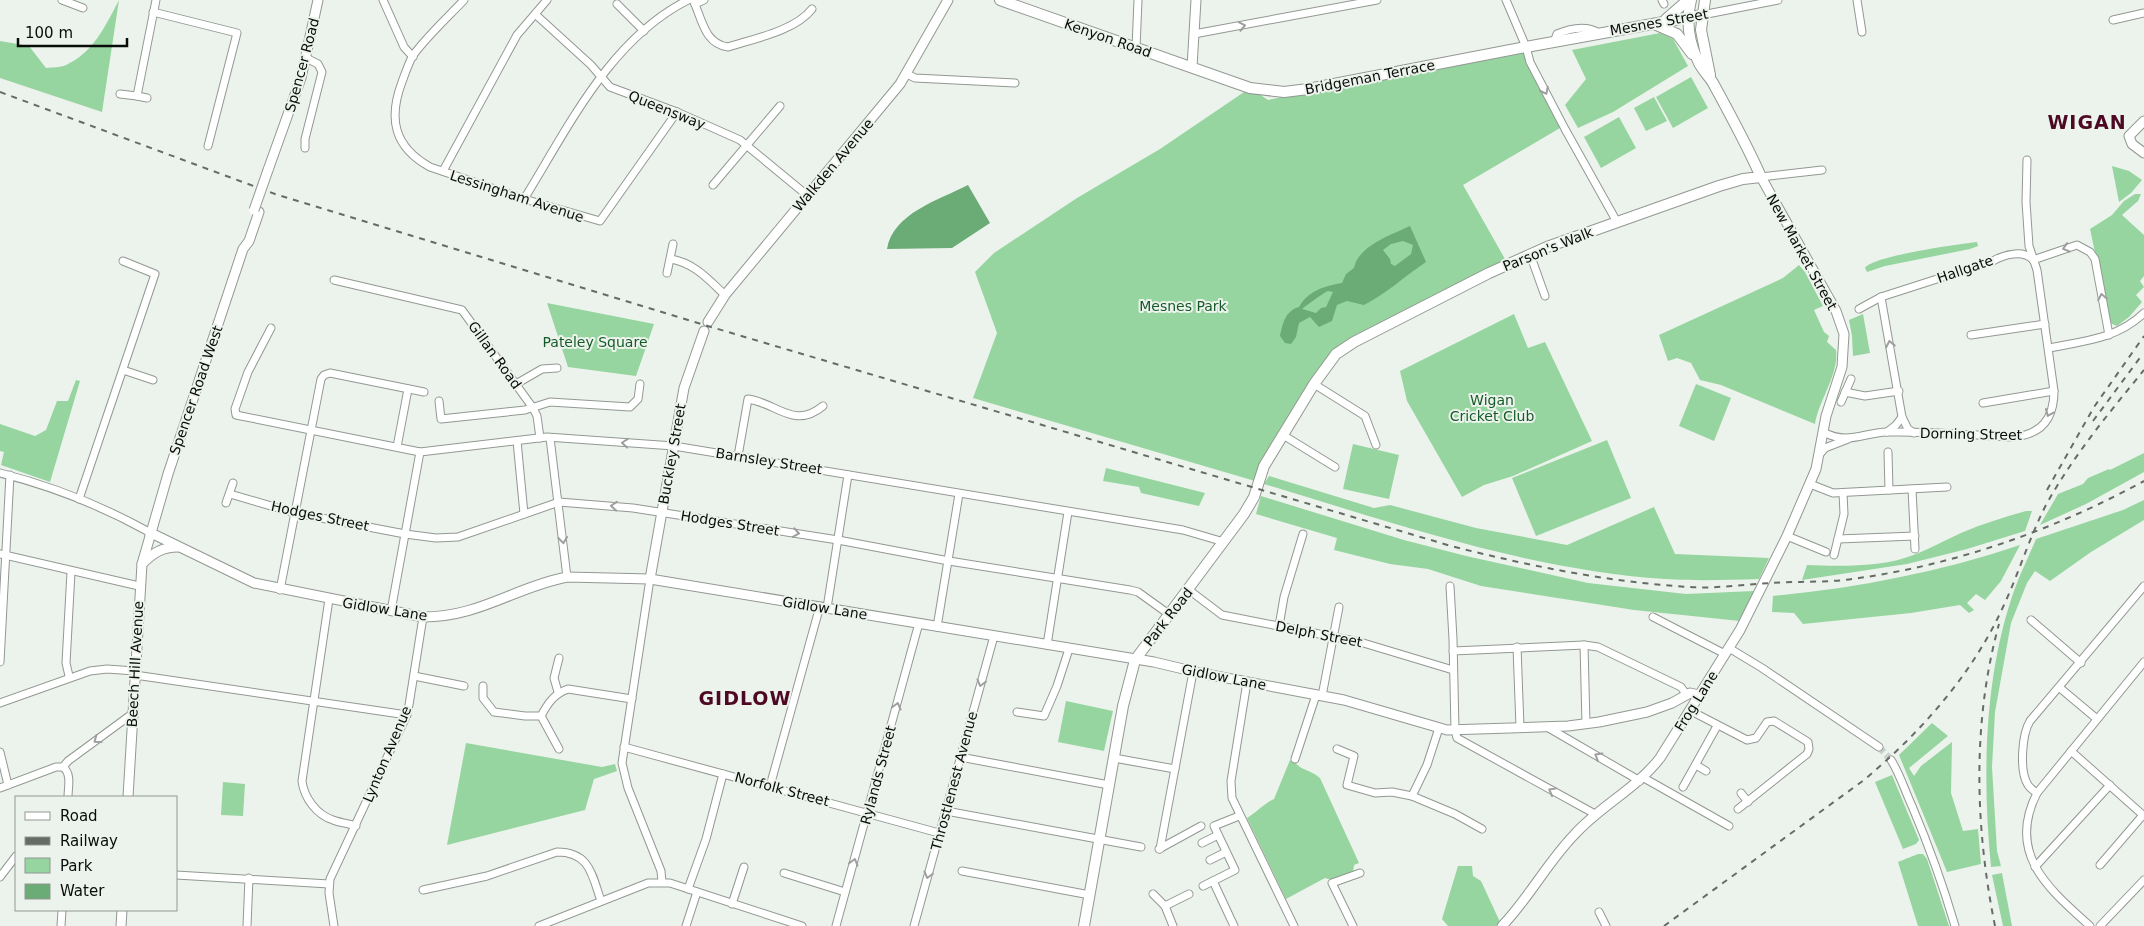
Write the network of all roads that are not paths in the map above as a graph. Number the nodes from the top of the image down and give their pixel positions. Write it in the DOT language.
graph roads {
  1 [pos="62,0"];
  2 [pos="156,0"];
  3 [pos="318,0"];
  4 [pos="383,0"];
  5 [pos="464,0"];
  6 [pos="547,0"];
  7 [pos="688,0"];
  8 [pos="704,0"];
  9 [pos="948,0"];
  10 [pos="1000,0"];
  11 [pos="1138,0"];
  12 [pos="1196,0"];
  13 [pos="1376,0"];
  14 [pos="1506,0"];
  15 [pos="1690,0"];
  16 [pos="1705,0"];
  17 [pos="1778,0"];
  18 [pos="1857,0"];
  19 [pos="694,2"];
  20 [pos="617,4"];
  21 [pos="83,8"];
  22 [pos="812,9"];
  23 [pos="153,12"];
  24 [pos="2144,13"];
  25 [pos="535,14"];
  26 [pos="1702,15"];
  27 [pos="1689,18"];
  28 [pos="2113,20"];
  29 [pos="1657,23"];
  30 [pos="644,31"];
  31 [pos="1862,32"];
  32 [pos="1194,34"];
  33 [pos="1526,47"];
  34 [pos="1136,48"];
  35 [pos="413,57"];
  36 [pos="306,58"];
  37 [pos="1698,63"];
  38 [pos="1192,67"];
  39 [pos="907,74"];
  40 [pos="600,76"];
  41 [pos="1215,76"];
  42 [pos="1711,81"];
  43 [pos="1015,83"];
  44 [pos="120,94"];
  45 [pos="137,96"];
  46 [pos="147,98"];
  47 [pos="780,106"];
  48 [pos="677,112"];
  49 [pos="2144,121"];
  50 [pos="748,145"];
  51 [pos="208,146"];
  52 [pos="305,148"];
  53 [pos="2144,153"];
  54 [pos="2027,160"];
  55 [pos="1822,170"];
  56 [pos="270,171"];
  57 [pos="443,171"];
  58 [pos="1762,177"];
  59 [pos="714,185"];
  60 [pos="808,196"];
  61 [pos="524,199"];
  62 [pos="1617,222"];
  63 [pos="673,244"];
  64 [pos="1530,254"];
  65 [pos="671,259"];
  66 [pos="2033,260"];
  67 [pos="123,261"];
  68 [pos="667,273"];
  69 [pos="334,280"];
  70 [pos="725,295"];
  71 [pos="1545,296"];
  72 [pos="1881,298"];
  73 [pos="1859,309"];
  74 [pos="2144,313"];
  75 [pos="708,322"];
  76 [pos="2045,324"];
  77 [pos="271,328"];
  78 [pos="704,331"];
  79 [pos="1971,334"];
  80 [pos="2110,335"];
  81 [pos="1345,347"];
  82 [pos="2049,348"];
  83 [pos="557,368"];
  84 [pos="123,370"];
  85 [pos="1851,378"];
  86 [pos="153,380"];
  87 [pos="516,384"];
  88 [pos="640,384"];
  89 [pos="1314,384"];
  90 [pos="408,389"];
  91 [pos="2054,391"];
  92 [pos="424,392"];
  93 [pos="1845,392"];
  94 [pos="1899,392"];
  95 [pos="439,401"];
  96 [pos="1841,402"];
  97 [pos="1983,403"];
  98 [pos="823,406"];
  99 [pos="533,408"];
  100 [pos="1902,417"];
  101 [pos="312,431"];
  102 [pos="1823,432"];
  103 [pos="1886,432"];
  104 [pos="1914,433"];
  105 [pos="1283,435"];
  106 [pos="540,438"];
  107 [pos="550,438"];
  108 [pos="1848,439"];
  109 [pos="516,441"];
  110 [pos="674,446"];
  111 [pos="1376,446"];
  112 [pos="396,447"];
  113 [pos="420,452"];
  114 [pos="1888,452"];
  115 [pos="1819,455"];
  116 [pos="738,456"];
  117 [pos="1335,467"];
  118 [pos="0,473"];
  119 [pos="848,474"];
  120 [pos="10,475"];
  121 [pos="233,483"];
  122 [pos="1810,484"];
  123 [pos="1947,487"];
  124 [pos="1912,489"];
  125 [pos="1889,490"];
  126 [pos="1843,493"];
  127 [pos="230,494"];
  128 [pos="959,494"];
  129 [pos="79,499"];
  130 [pos="559,502"];
  131 [pos="226,503"];
  132 [pos="662,512"];
  133 [pos="1068,512"];
  134 [pos="295,513"];
  135 [pos="524,514"];
  136 [pos="149,532"];
  137 [pos="405,534"];
  138 [pos="1303,534"];
  139 [pos="1788,536"];
  140 [pos="1915,536"];
  141 [pos="1838,539"];
  142 [pos="838,540"];
  143 [pos="1224,542"];
  144 [pos="178,547"];
  145 [pos="1915,549"];
  146 [pos="1826,552"];
  147 [pos="3,554"];
  148 [pos="1834,555"];
  149 [pos="949,561"];
  150 [pos="142,564"];
  151 [pos="71,572"];
  152 [pos="567,577"];
  153 [pos="1058,578"];
  154 [pos="650,579"];
  155 [pos="139,586"];
  156 [pos="1450,586"];
  157 [pos="2144,586"];
  158 [pos="280,590"];
  159 [pos="1189,590"];
  160 [pos="329,599"];
  161 [pos="824,607"];
  162 [pos="1339,607"];
  163 [pos="390,611"];
  164 [pos="1170,615"];
  165 [pos="423,617"];
  166 [pos="1653,618"];
  167 [pos="2031,620"];
  168 [pos="919,624"];
  169 [pos="1279,626"];
  170 [pos="937,627"];
  171 [pos="994,636"];
  172 [pos="1334,636"];
  173 [pos="1047,645"];
  174 [pos="1584,645"];
  175 [pos="1517,647"];
  176 [pos="1069,649"];
  177 [pos="1453,651"];
  178 [pos="1727,651"];
  179 [pos="558,658"];
  180 [pos="1135,660"];
  181 [pos="0,662"];
  182 [pos="2144,662"];
  183 [pos="2081,663"];
  184 [pos="1453,670"];
  185 [pos="1193,672"];
  186 [pos="135,673"];
  187 [pos="69,676"];
  188 [pos="414,676"];
  189 [pos="1247,682"];
  190 [pos="464,686"];
  191 [pos="483,686"];
  192 [pos="2060,688"];
  193 [pos="558,692"];
  194 [pos="1686,694"];
  195 [pos="1699,694"];
  196 [pos="1319,695"];
  197 [pos="632,699"];
  198 [pos="314,701"];
  199 [pos="0,703"];
  200 [pos="1672,703"];
  201 [pos="1691,708"];
  202 [pos="1017,712"];
  203 [pos="132,714"];
  204 [pos="407,715"];
  205 [pos="541,716"];
  206 [pos="2097,719"];
  207 [pos="1586,724"];
  208 [pos="1546,726"];
  209 [pos="1717,726"];
  210 [pos="1520,727"];
  211 [pos="1439,728"];
  212 [pos="1455,730"];
  213 [pos="624,747"];
  214 [pos="1879,747"];
  215 [pos="559,749"];
  216 [pos="1337,749"];
  217 [pos="2071,751"];
  218 [pos="0,752"];
  219 [pos="960,757"];
  220 [pos="1114,758"];
  221 [pos="1295,759"];
  222 [pos="1891,760"];
  223 [pos="1696,765"];
  224 [pos="64,767"];
  225 [pos="1175,769"];
  226 [pos="1706,771"];
  227 [pos="723,774"];
  228 [pos="1642,779"];
  229 [pos="8,785"];
  230 [pos="1109,785"];
  231 [pos="2110,785"];
  232 [pos="770,786"];
  233 [pos="1683,787"];
  234 [pos="0,788"];
  235 [pos="1741,793"];
  236 [pos="2037,793"];
  237 [pos="68,796"];
  238 [pos="128,796"];
  239 [pos="1412,796"];
  240 [pos="1748,802"];
  241 [pos="1738,810"];
  242 [pos="946,811"];
  243 [pos="868,812"];
  244 [pos="1595,814"];
  245 [pos="2143,815"];
  246 [pos="1239,816"];
  247 [pos="356,826"];
  248 [pos="1201,826"];
  249 [pos="1729,826"];
  250 [pos="1482,829"];
  251 [pos="939,833"];
  252 [pos="1218,835"];
  253 [pos="1100,840"];
  254 [pos="1202,843"];
  255 [pos="1141,847"];
  256 [pos="1226,852"];
  257 [pos="15,857"];
  258 [pos="1210,860"];
  259 [pos="2100,865"];
  260 [pos="744,867"];
  261 [pos="2035,867"];
  262 [pos="962,871"];
  263 [pos="784,873"];
  264 [pos="1360,873"];
  265 [pos="178,875"];
  266 [pos="0,877"];
  267 [pos="249,878"];
  268 [pos="2144,880"];
  269 [pos="1213,881"];
  270 [pos="662,882"];
  271 [pos="330,884"];
  272 [pos="1203,886"];
  273 [pos="688,889"];
  274 [pos="423,890"];
  275 [pos="696,892"];
  276 [pos="845,892"];
  277 [pos="1153,894"];
  278 [pos="1189,894"];
  279 [pos="1090,895"];
  280 [pos="601,901"];
  281 [pos="732,904"];
  282 [pos="1165,906"];
  283 [pos="62,911"];
  284 [pos="122,911"];
  285 [pos="1599,912"];
  286 [pos="1604,923"];
  287 [pos="791,924"];
  288 [pos="1504,925"];
  289 [pos="61,926"];
  290 [pos="121,926"];
  291 [pos="247,926"];
  292 [pos="334,926"];
  293 [pos="539,926"];
  294 [pos="686,926"];
  295 [pos="802,926"];
  296 [pos="836,926"];
  297 [pos="914,926"];
  298 [pos="1084,926"];
  299 [pos="1173,926"];
  300 [pos="1234,926"];
  301 [pos="1294,926"];
  302 [pos="1353,926"];
  303 [pos="1595,926"];
  304 [pos="1955,926"];
  305 [pos="2090,926"];
  306 [pos="2100,926"];
  1 -- 21 [label="street"];
  2 -- 23 [label="street"];
  3 -- 36 [label="street, Spencer Road"];
  4 -- 35 [label="street"];
  5 -- 35 [label="street, Lessingham Avenue"];
  6 -- 25 [label="street"];
  7 -- 30 [label="street"];
  8 -- 19 [label="street"];
  9 -- 39 [label="street, Walkden Avenue"];
  10 -- 34 [label="main road, Kenyon Road"];
  11 -- 34 [label="street"];
  12 -- 32 [label="street"];
  32 -- 13 [label="street, one-way"];
  14 -- 33 [label="street"];
  15 -- 27 [label="main road, New Market Street"];
  15 -- 29 [label="main road"];
  16 -- 26 [label="main road, New Market Street"];
  17 -- 26 [label="street, Mesnes Street"];
  18 -- 31 [label="street"];
  19 -- 22 [label="street"];
  20 -- 30 [label="street"];
  23 -- 45 [label="street"];
  23 -- 51 [label="street"];
  24 -- 28 [label="street"];
  25 -- 40 [label="street, Queensway"];
  25 -- 57 [label="street"];
  26 -- 27 [label="main road, Mesnes Street"];
  26 -- 42 [label="main road, New Market Street"];
  27 -- 29 [label="main road, Mesnes Street"];
  27 -- 37 [label="main road, New Market Street"];
  29 -- 33 [label="main road, Mesnes Street"];
  29 -- 37 [label="main road"];
  30 -- 40 [label="street"];
  32 -- 38 [label="street"];
  33 -- 41 [label="main road, Bridgeman Terrace"];
  33 -- 62 [label="street, one-way"];
  34 -- 38 [label="main road, Kenyon Road"];
  35 -- 57 [label="street, Lessingham Avenue"];
  36 -- 52 [label="street"];
  36 -- 56 [label="street, Spencer Road"];
  37 -- 42 [label="main road, New Market Street"];
  38 -- 41 [label="main road, Kenyon Road"];
  39 -- 43 [label="street"];
  39 -- 60 [label="street, Walkden Avenue"];
  40 -- 48 [label="street, Queensway"];
  40 -- 61 [label="street"];
  42 -- 58 [label="main road, New Market Street"];
  44 -- 45 [label="street"];
  45 -- 46 [label="street"];
  47 -- 50 [label="street"];
  48 -- 50 [label="street, Queensway"];
  48 -- 61 [label="street, Lessingham Avenue"];
  49 -- 53 [label="street"];
  50 -- 59 [label="street"];
  50 -- 60 [label="street, Queensway"];
  54 -- 66 [label="street"];
  55 -- 58 [label="street"];
  56 -- 136 [label="street, Spencer Road West"];
  57 -- 61 [label="street, Lessingham Avenue"];
  58 -- 62 [label="main road, Parson's Walk"];
  58 -- 102 [label="street, New Market Street"];
  60 -- 70 [label="street, Walkden Avenue"];
  62 -- 64 [label="main road, Parson's Walk"];
  63 -- 65 [label="street"];
  64 -- 71 [label="street"];
  64 -- 81 [label="main road, Parson's Walk"];
  65 -- 68 [label="street"];
  65 -- 70 [label="street"];
  66 -- 72 [label="street, Hallgate"];
  66 -- 76 [label="street, Dorning Street"];
  80 -- 66 [label="street, one-way"];
  67 -- 84 [label="street"];
  69 -- 87 [label="street, Gillan Road"];
  70 -- 75 [label="street, Walkden Avenue"];
  72 -- 73 [label="street, Hallgate"];
  94 -- 72 [label="street, one-way"];
  74 -- 80 [label="street"];
  76 -- 79 [label="street"];
  76 -- 82 [label="street, Dorning Street"];
  77 -- 101 [label="street, Barnsley Street"];
  78 -- 110 [label="street, Buckley Street"];
  80 -- 82 [label="street"];
  81 -- 89 [label="main road, Park Road"];
  82 -- 91 [label="street, Dorning Street"];
  83 -- 87 [label="street"];
  84 -- 86 [label="street"];
  84 -- 129 [label="street"];
  85 -- 93 [label="street"];
  87 -- 99 [label="street, Gillan Road"];
  88 -- 99 [label="street"];
  89 -- 105 [label="main road, Park Road"];
  89 -- 111 [label="street"];
  90 -- 92 [label="street"];
  90 -- 101 [label="street"];
  90 -- 112 [label="street"];
  91 -- 97 [label="street"];
  91 -- 104 [label="street, Dorning Street, one-way"];
  93 -- 94 [label="street"];
  93 -- 96 [label="street"];
  94 -- 100 [label="street"];
  95 -- 99 [label="street"];
  98 -- 116 [label="street"];
  99 -- 106 [label="street, Gillan Road"];
  100 -- 103 [label="street"];
  100 -- 104 [label="street"];
  101 -- 112 [label="street, Barnsley Street"];
  101 -- 134 [label="street"];
  102 -- 108 [label="street, Dorning Street"];
  102 -- 115 [label="street, Frog Lane"];
  103 -- 104 [label="street, Dorning Street"];
  103 -- 108 [label="street, Dorning Street"];
  105 -- 117 [label="street"];
  105 -- 143 [label="main road, Park Road"];
  106 -- 107 [label="street, Barnsley Street"];
  106 -- 109 [label="street, Barnsley Street"];
  110 -- 107 [label="street, Barnsley Street, one-way"];
  107 -- 130 [label="street"];
  108 -- 115 [label="street, Dorning Street"];
  109 -- 113 [label="street, Barnsley Street"];
  109 -- 135 [label="street"];
  110 -- 116 [label="street, Barnsley Street"];
  110 -- 132 [label="street, Buckley Street"];
  112 -- 113 [label="street, Barnsley Street"];
  113 -- 137 [label="street"];
  114 -- 125 [label="street"];
  115 -- 122 [label="street, Frog Lane"];
  116 -- 119 [label="street, Barnsley Street"];
  118 -- 120 [label="street, Gidlow Lane"];
  119 -- 128 [label="street, Barnsley Street"];
  119 -- 142 [label="street"];
  120 -- 129 [label="street, Gidlow Lane"];
  120 -- 147 [label="street"];
  121 -- 127 [label="street"];
  122 -- 126 [label="street"];
  122 -- 139 [label="street, Frog Lane"];
  123 -- 124 [label="street"];
  124 -- 125 [label="street"];
  124 -- 140 [label="street"];
  125 -- 126 [label="street"];
  126 -- 141 [label="street"];
  127 -- 131 [label="street"];
  127 -- 134 [label="street, Hodges Street"];
  128 -- 133 [label="street, Barnsley Street"];
  128 -- 149 [label="street"];
  129 -- 136 [label="street, Gidlow Lane"];
  132 -- 130 [label="street, Hodges Street, one-way"];
  130 -- 135 [label="street, Hodges Street"];
  130 -- 152 [label="street, one-way"];
  132 -- 142 [label="street, Hodges Street, one-way"];
  132 -- 154 [label="street, Buckley Street"];
  133 -- 143 [label="street, Barnsley Street"];
  133 -- 153 [label="street"];
  134 -- 137 [label="street, Hodges Street"];
  134 -- 158 [label="street"];
  135 -- 137 [label="street, Hodges Street"];
  136 -- 144 [label="street, Gidlow Lane"];
  136 -- 150 [label="street, Beech Hill Avenue"];
  137 -- 163 [label="street"];
  138 -- 169 [label="street"];
  139 -- 146 [label="street"];
  139 -- 178 [label="street, Frog Lane"];
  140 -- 141 [label="street"];
  140 -- 145 [label="street"];
  141 -- 148 [label="street"];
  142 -- 149 [label="street, Hodges Street"];
  142 -- 161 [label="street"];
  143 -- 159 [label="main road, Park Road"];
  144 -- 150 [label="street"];
  144 -- 158 [label="street, Gidlow Lane"];
  147 -- 151 [label="street"];
  147 -- 181 [label="street"];
  149 -- 153 [label="street, Hodges Street"];
  149 -- 170 [label="street"];
  150 -- 155 [label="street, Beech Hill Avenue"];
  151 -- 155 [label="street"];
  151 -- 187 [label="street"];
  152 -- 154 [label="street, Gidlow Lane"];
  152 -- 165 [label="street, Gidlow Lane"];
  153 -- 164 [label="street, Hodges Street"];
  153 -- 173 [label="street"];
  154 -- 161 [label="street, Gidlow Lane"];
  154 -- 197 [label="street"];
  155 -- 186 [label="street, Beech Hill Avenue"];
  156 -- 177 [label="street"];
  157 -- 183 [label="street"];
  158 -- 160 [label="street, Gidlow Lane"];
  159 -- 164 [label="main road, Park Road"];
  159 -- 169 [label="street, Delph Street"];
  160 -- 163 [label="street, Gidlow Lane"];
  160 -- 198 [label="street"];
  161 -- 168 [label="street, Gidlow Lane"];
  161 -- 232 [label="street"];
  162 -- 172 [label="street"];
  163 -- 165 [label="street, Gidlow Lane"];
  164 -- 180 [label="main road, Park Road"];
  165 -- 188 [label="street, Lynton Avenue"];
  166 -- 178 [label="street"];
  167 -- 183 [label="street"];
  168 -- 170 [label="street, Gidlow Lane"];
  243 -- 168 [label="street, Rylands Street, one-way"];
  169 -- 172 [label="street, Delph Street"];
  170 -- 171 [label="street, Gidlow Lane"];
  171 -- 173 [label="street, Gidlow Lane"];
  171 -- 219 [label="street, Throstlenest Avenue, one-way"];
  172 -- 184 [label="street, Delph Street"];
  172 -- 196 [label="street"];
  173 -- 176 [label="street, Gidlow Lane"];
  174 -- 175 [label="street"];
  174 -- 194 [label="street"];
  174 -- 207 [label="street"];
  175 -- 177 [label="street"];
  175 -- 210 [label="street"];
  176 -- 180 [label="street, Gidlow Lane"];
  176 -- 202 [label="street"];
  177 -- 184 [label="street"];
  178 -- 195 [label="street, Frog Lane"];
  178 -- 214 [label="street"];
  179 -- 193 [label="street"];
  180 -- 185 [label="street, Gidlow Lane"];
  180 -- 220 [label="main road, Park Road"];
  182 -- 206 [label="street"];
  183 -- 192 [label="street"];
  184 -- 212 [label="street"];
  185 -- 189 [label="street, Gidlow Lane"];
  185 -- 225 [label="street"];
  186 -- 187 [label="street"];
  186 -- 198 [label="street"];
  186 -- 203 [label="street, Beech Hill Avenue"];
  187 -- 199 [label="street"];
  188 -- 190 [label="street"];
  188 -- 204 [label="street, Lynton Avenue"];
  189 -- 196 [label="street, Gidlow Lane"];
  189 -- 246 [label="street"];
  191 -- 205 [label="street"];
  192 -- 206 [label="street"];
  192 -- 236 [label="street"];
  193 -- 197 [label="street"];
  193 -- 205 [label="street"];
  194 -- 195 [label="street"];
  194 -- 200 [label="street, Gidlow Lane"];
  195 -- 201 [label="street, Frog Lane"];
  196 -- 211 [label="street, Gidlow Lane"];
  196 -- 221 [label="street"];
  197 -- 213 [label="street"];
  198 -- 204 [label="street"];
  198 -- 247 [label="street"];
  200 -- 201 [label="street, Gidlow Lane"];
  200 -- 207 [label="street, Gidlow Lane"];
  201 -- 209 [label="street"];
  201 -- 228 [label="street, Frog Lane"];
  203 -- 224 [label="street, one-way"];
  203 -- 238 [label="street, Beech Hill Avenue"];
  204 -- 247 [label="street, Lynton Avenue"];
  205 -- 215 [label="street"];
  206 -- 217 [label="street"];
  207 -- 208 [label="street, Gidlow Lane"];
  208 -- 210 [label="street, Gidlow Lane"];
  228 -- 208 [label="street, one-way"];
  209 -- 223 [label="street"];
  209 -- 240 [label="street"];
  210 -- 212 [label="street, Gidlow Lane"];
  211 -- 212 [label="street, Gidlow Lane"];
  211 -- 239 [label="street"];
  244 -- 212 [label="street, one-way"];
  213 -- 227 [label="street, Norfolk Street"];
  213 -- 270 [label="street"];
  216 -- 239 [label="street"];
  217 -- 231 [label="street"];
  217 -- 236 [label="street"];
  218 -- 229 [label="street"];
  219 -- 230 [label="street"];
  219 -- 242 [label="street, Throstlenest Avenue"];
  220 -- 225 [label="street"];
  220 -- 230 [label="main road, Park Road"];
  222 -- 304 [label="street"];
  223 -- 226 [label="street"];
  223 -- 233 [label="street"];
  224 -- 229 [label="street"];
  224 -- 237 [label="street"];
  225 -- 248 [label="street"];
  227 -- 232 [label="street, Norfolk Street"];
  227 -- 273 [label="street"];
  228 -- 244 [label="street, Frog Lane"];
  228 -- 249 [label="street"];
  229 -- 234 [label="street"];
  230 -- 253 [label="main road, Park Road"];
  231 -- 245 [label="street"];
  231 -- 261 [label="street"];
  232 -- 243 [label="street, Norfolk Street"];
  235 -- 240 [label="street"];
  236 -- 261 [label="street"];
  239 -- 250 [label="street"];
  240 -- 241 [label="street"];
  242 -- 251 [label="street, Throstlenest Avenue"];
  242 -- 253 [label="street"];
  243 -- 251 [label="street, Norfolk Street"];
  276 -- 243 [label="street, Rylands Street, one-way"];
  244 -- 288 [label="street, Frog Lane"];
  245 -- 259 [label="street"];
  246 -- 252 [label="street"];
  246 -- 301 [label="street"];
  247 -- 271 [label="street, Lynton Avenue"];
  251 -- 297 [label="street, Throstlenest Avenue, one-way"];
  252 -- 254 [label="street"];
  252 -- 256 [label="street"];
  253 -- 255 [label="street"];
  253 -- 279 [label="main road, Park Road"];
  256 -- 258 [label="street"];
  256 -- 269 [label="street"];
  257 -- 266 [label="street"];
  260 -- 281 [label="street"];
  261 -- 305 [label="street"];
  262 -- 279 [label="street"];
  263 -- 276 [label="street"];
  264 -- 302 [label="street"];
  265 -- 267 [label="street"];
  267 -- 271 [label="street"];
  267 -- 291 [label="street"];
  268 -- 306 [label="street"];
  269 -- 272 [label="street"];
  269 -- 300 [label="street"];
  270 -- 273 [label="street"];
  270 -- 280 [label="street"];
  271 -- 292 [label="street"];
  273 -- 275 [label="street"];
  274 -- 280 [label="street"];
  275 -- 281 [label="street"];
  275 -- 294 [label="street"];
  276 -- 296 [label="street, Rylands Street"];
  277 -- 282 [label="street"];
  278 -- 282 [label="street"];
  279 -- 298 [label="main road, Park Road"];
  280 -- 293 [label="street"];
  281 -- 287 [label="street"];
  282 -- 299 [label="street"];
  283 -- 289 [label="street"];
  284 -- 290 [label="street"];
  285 -- 286 [label="street"];
  286 -- 303 [label="street"];
  287 -- 295 [label="street"];
}
